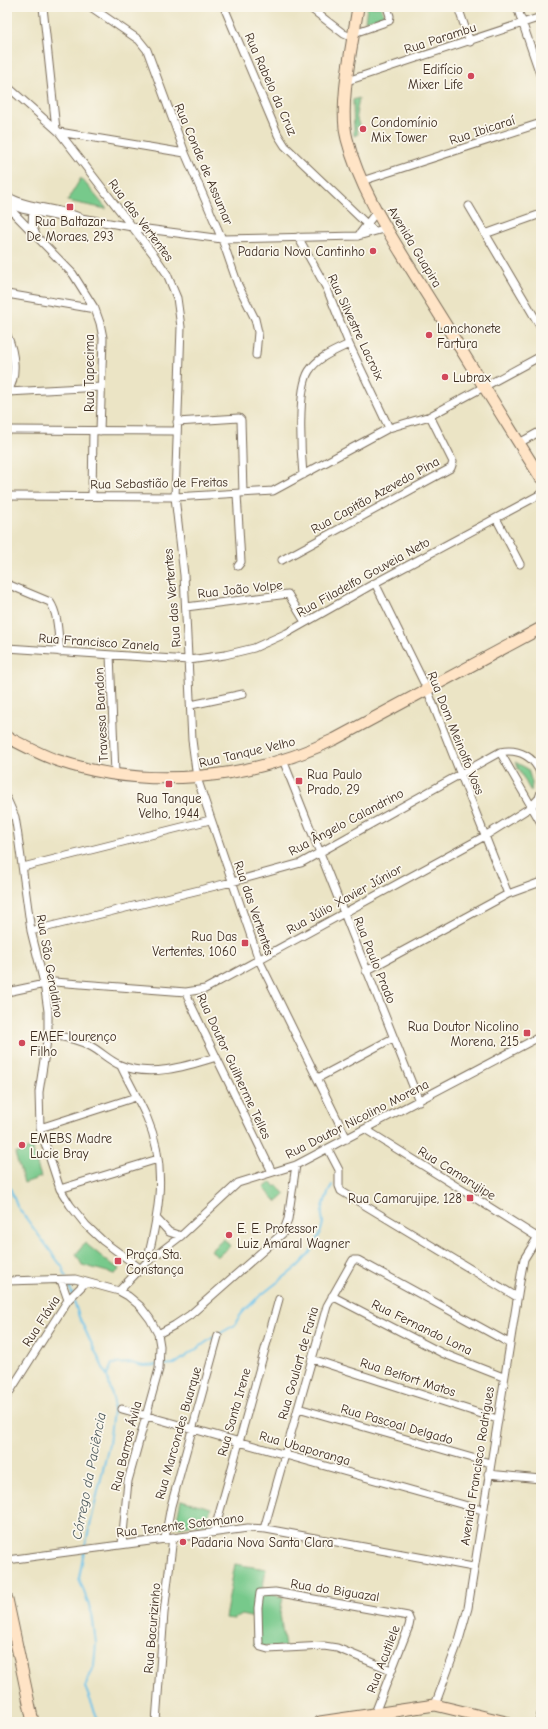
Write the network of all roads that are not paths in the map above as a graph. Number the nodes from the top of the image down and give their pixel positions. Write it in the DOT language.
graph roads {
  1 [pos="43,7"];
  2 [pos="91,7"];
  3 [pos="224,7"];
  4 [pos="309,7"];
  5 [pos="358,7"];
  6 [pos="387,7"];
  7 [pos="458,7"];
  8 [pos="517,7"];
  9 [pos="541,17"];
  10 [pos="522,24"];
  11 [pos="354,35"];
  12 [pos="470,42"];
  13 [pos="541,77"];
  14 [pos="347,80"];
  15 [pos="7,86"];
  16 [pos="541,123"];
  17 [pos="57,131"];
  18 [pos="185,153"];
  19 [pos="362,181"];
  20 [pos="7,201"];
  21 [pos="469,206"];
  22 [pos="33,209"];
  23 [pos="377,211"];
  24 [pos="541,214"];
  25 [pos="368,224"];
  26 [pos="132,227"];
  27 [pos="387,228"];
  28 [pos="374,231"];
  29 [pos="485,234"];
  30 [pos="358,236"];
  31 [pos="298,237"];
  32 [pos="222,239"];
  33 [pos="39,241"];
  34 [pos="7,294"];
  35 [pos="95,309"];
  36 [pos="541,328"];
  37 [pos="7,335"];
  38 [pos="350,344"];
  39 [pos="256,355"];
  40 [pos="541,356"];
  41 [pos="485,387"];
  42 [pos="101,388"];
  43 [pos="8,393"];
  44 [pos="430,416"];
  45 [pos="177,422"];
  46 [pos="389,428"];
  47 [pos="7,430"];
  48 [pos="97,431"];
  49 [pos="176,431"];
  50 [pos="541,431"];
  51 [pos="519,443"];
  52 [pos="303,476"];
  53 [pos="541,478"];
  54 [pos="240,494"];
  55 [pos="541,494"];
  56 [pos="92,495"];
  57 [pos="7,496"];
  58 [pos="175,497"];
  59 [pos="496,518"];
  60 [pos="282,560"];
  61 [pos="520,564"];
  62 [pos="238,566"];
  63 [pos="375,583"];
  64 [pos="7,584"];
  65 [pos="186,607"];
  66 [pos="306,622"];
  67 [pos="541,628"];
  68 [pos="7,648"];
  69 [pos="60,652"];
  70 [pos="110,655"];
  71 [pos="189,660"];
  72 [pos="427,689"];
  73 [pos="243,694"];
  74 [pos="191,705"];
  75 [pos="7,737"];
  76 [pos="500,752"];
  77 [pos="283,760"];
  78 [pos="539,764"];
  79 [pos="115,773"];
  80 [pos="460,774"];
  81 [pos="541,775"];
  82 [pos="197,778"];
  83 [pos="541,792"];
  84 [pos="7,799"];
  85 [pos="531,807"];
  86 [pos="210,820"];
  87 [pos="541,823"];
  88 [pos="485,836"];
  89 [pos="320,853"];
  90 [pos="23,867"];
  91 [pos="232,882"];
  92 [pos="541,882"];
  93 [pos="508,894"];
  94 [pos="343,912"];
  95 [pos="32,931"];
  96 [pos="259,960"];
  97 [pos="366,971"];
  98 [pos="44,983"];
  99 [pos="7,992"];
  100 [pos="186,992"];
  101 [pos="48,1034"];
  102 [pos="541,1036"];
  103 [pos="393,1038"];
  104 [pos="216,1057"];
  105 [pos="121,1066"];
  106 [pos="318,1078"];
  107 [pos="136,1097"];
  108 [pos="419,1101"];
  109 [pos="40,1128"];
  110 [pos="365,1129"];
  111 [pos="347,1139"];
  112 [pos="328,1149"];
  113 [pos="158,1159"];
  114 [pos="296,1165"];
  115 [pos="272,1172"];
  116 [pos="60,1189"];
  117 [pos="157,1219"];
  118 [pos="539,1235"];
  119 [pos="180,1236"];
  120 [pos="147,1262"];
  121 [pos="141,1269"];
  122 [pos="62,1279"];
  123 [pos="7,1281"];
  124 [pos="82,1281"];
  125 [pos="119,1291"];
  126 [pos="332,1296"];
  127 [pos="517,1297"];
  128 [pos="69,1299"];
  129 [pos="279,1299"];
  130 [pos="158,1334"];
  131 [pos="218,1336"];
  132 [pos="508,1344"];
  133 [pos="312,1359"];
  134 [pos="503,1377"];
  135 [pos="7,1396"];
  136 [pos="298,1408"];
  137 [pos="122,1409"];
  138 [pos="146,1416"];
  139 [pos="497,1419"];
  140 [pos="193,1428"];
  141 [pos="238,1442"];
  142 [pos="284,1455"];
  143 [pos="490,1464"];
  144 [pos="488,1474"];
  145 [pos="541,1479"];
  146 [pos="482,1510"];
  147 [pos="264,1529"];
  148 [pos="214,1532"];
  149 [pos="169,1538"];
  150 [pos="122,1544"];
  151 [pos="7,1560"];
  152 [pos="473,1567"];
  153 [pos="7,1599"];
  154 [pos="406,1614"];
  155 [pos="391,1670"];
  156 [pos="435,1705"];
  157 [pos="374,1713"];
  158 [pos="541,1714"];
  159 [pos="33,1722"];
  160 [pos="156,1722"];
  161 [pos="320,1722"];
  162 [pos="506,1722"];
  163 [pos="539,1722"];
  1 -- 17 [label="street"];
  2 -- 18 [label="street, Rua Conde de Assumar"];
  3 -- 25 [label="street, Rua Rabelo da Cruz"];
  4 -- 11 [label="street"];
  5 -- 11 [label="street, Avenida Guapira"];
  6 -- 11 [label="street"];
  7 -- 12 [label="street"];
  8 -- 10 [label="street"];
  9 -- 10 [label="street, Rua Parambu"];
  10 -- 12 [label="street, Rua Parambu"];
  10 -- 13 [label="street"];
  11 -- 14 [label="street, Avenida Guapira"];
  12 -- 14 [label="street, Rua Parambu"];
  14 -- 19 [label="street, Avenida Guapira"];
  15 -- 17 [label="street, Rua das Vertentes"];
  16 -- 19 [label="street, Rua Ibicaraí"];
  17 -- 18 [label="street"];
  17 -- 26 [label="street, Rua das Vertentes"];
  18 -- 32 [label="street, Rua Conde de Assumar"];
  19 -- 23 [label="street, Avenida Guapira"];
  20 -- 22 [label="street"];
  20 -- 33 [label="street, Rua Tapecima"];
  21 -- 29 [label="street"];
  22 -- 26 [label="street"];
  22 -- 33 [label="street, Rua Tapecima"];
  23 -- 25 [label="street"];
  23 -- 27 [label="street, Avenida Guapira"];
  24 -- 29 [label="street"];
  25 -- 28 [label="street, Rua Rabelo da Cruz"];
  25 -- 30 [label="street"];
  26 -- 32 [label="street"];
  26 -- 45 [label="street, Rua das Vertentes"];
  27 -- 28 [label="street"];
  27 -- 41 [label="street, Avenida Guapira"];
  28 -- 30 [label="street"];
  29 -- 36 [label="street"];
  30 -- 31 [label="street"];
  31 -- 32 [label="street"];
  31 -- 38 [label="street, Rua Silvestre Lacroix"];
  32 -- 39 [label="street, Rua Conde de Assumar"];
  33 -- 35 [label="street, Rua Tapecima"];
  34 -- 35 [label="street"];
  35 -- 42 [label="street, Rua Tapecima"];
  37 -- 43 [label="street"];
  38 -- 46 [label="street, Rua Silvestre Lacroix"];
  38 -- 52 [label="street"];
  40 -- 41 [label="street, Rua Sebastião de Freitas"];
  41 -- 44 [label="street, Rua Sebastião de Freitas"];
  41 -- 51 [label="street, Avenida Guapira"];
  42 -- 43 [label="street"];
  42 -- 48 [label="street, Rua Tapecima"];
  44 -- 46 [label="street, Rua Sebastião de Freitas"];
  44 -- 60 [label="street, Rua Capitão Azevedo Pina"];
  45 -- 49 [label="street, Rua das Vertentes"];
  45 -- 54 [label="street"];
  46 -- 52 [label="street, Rua Sebastião de Freitas"];
  47 -- 48 [label="street"];
  48 -- 49 [label="street"];
  48 -- 56 [label="street, Rua Tapecima"];
  49 -- 58 [label="street, Rua das Vertentes"];
  50 -- 51 [label="street"];
  51 -- 53 [label="street, Avenida Guapira"];
  52 -- 54 [label="street, Rua Sebastião de Freitas"];
  54 -- 58 [label="street, Rua Sebastião de Freitas"];
  54 -- 62 [label="street"];
  55 -- 59 [label="street, Rua Filadelfo Gouveia Neto"];
  56 -- 57 [label="street, Rua Sebastião de Freitas"];
  56 -- 58 [label="street, Rua Sebastião de Freitas"];
  58 -- 65 [label="street, Rua das Vertentes"];
  59 -- 61 [label="street"];
  59 -- 63 [label="street, Rua Filadelfo Gouveia Neto"];
  63 -- 66 [label="street, Rua Filadelfo Gouveia Neto"];
  63 -- 72 [label="street, Rua Dom Meinolfo Voss"];
  64 -- 69 [label="street"];
  65 -- 66 [label="street, Rua João Volpe"];
  65 -- 71 [label="street, Rua das Vertentes"];
  66 -- 71 [label="street, Rua Filadelfo Gouveia Neto"];
  67 -- 72 [label="street, Rua Tanque Velho"];
  68 -- 69 [label="street, Rua Francisco Zanela"];
  69 -- 70 [label="street, Rua Francisco Zanela"];
  70 -- 71 [label="street, Rua Francisco Zanela"];
  70 -- 79 [label="street, Travessa Bandon"];
  71 -- 74 [label="street, Rua das Vertentes"];
  72 -- 77 [label="street, Rua Tanque Velho"];
  72 -- 80 [label="street, Rua Dom Meinolfo Voss"];
  73 -- 74 [label="street"];
  74 -- 82 [label="street, Rua das Vertentes"];
  75 -- 79 [label="street, Rua Tanque Velho"];
  76 -- 78 [label="street"];
  76 -- 80 [label="street, Rua Ângelo Calandrino"];
  76 -- 85 [label="street"];
  77 -- 82 [label="street, Rua Tanque Velho"];
  77 -- 89 [label="street, Rua Paulo Prado"];
  78 -- 81 [label="street"];
  79 -- 82 [label="street, Rua Tanque Velho"];
  80 -- 88 [label="street, Rua Dom Meinolfo Voss"];
  80 -- 89 [label="street, Rua Ângelo Calandrino"];
  82 -- 86 [label="street, Rua das Vertentes"];
  83 -- 85 [label="street"];
  84 -- 90 [label="street, Rua São Geraldino"];
  85 -- 87 [label="street"];
  85 -- 88 [label="street, Rua Júlio Xavier Júnior"];
  86 -- 90 [label="street"];
  86 -- 91 [label="street, Rua das Vertentes"];
  88 -- 93 [label="street, Rua Dom Meinolfo Voss"];
  88 -- 94 [label="street, Rua Júlio Xavier Júnior"];
  89 -- 91 [label="street, Rua Ângelo Calandrino"];
  89 -- 94 [label="street, Rua Paulo Prado"];
  90 -- 95 [label="street, Rua São Geraldino"];
  91 -- 95 [label="street, Rua Ângelo Calandrino"];
  91 -- 96 [label="street, Rua das Vertentes"];
  92 -- 93 [label="street"];
  93 -- 97 [label="street"];
  94 -- 96 [label="street, Rua Júlio Xavier Júnior"];
  94 -- 97 [label="street, Rua Paulo Prado"];
  95 -- 98 [label="street, Rua São Geraldino"];
  96 -- 100 [label="street, Rua Júlio Xavier Júnior"];
  96 -- 106 [label="street, Rua das Vertentes"];
  97 -- 103 [label="street, Rua Paulo Prado"];
  98 -- 99 [label="street, Rua Júlio Xavier Júnior"];
  98 -- 100 [label="street, Rua Júlio Xavier Júnior"];
  98 -- 101 [label="street, Rua São Geraldino"];
  100 -- 104 [label="street, Rua Doutor Guilherme Telles"];
  101 -- 105 [label="street"];
  101 -- 109 [label="street, Rua São Geraldino"];
  102 -- 108 [label="street, Rua Doutor Nicolino Morena"];
  103 -- 106 [label="street"];
  103 -- 108 [label="street, Rua Paulo Prado"];
  104 -- 105 [label="street"];
  104 -- 115 [label="street, Rua Doutor Guilherme Telles"];
  105 -- 107 [label="street"];
  106 -- 111 [label="street, Rua das Vertentes"];
  107 -- 109 [label="street"];
  107 -- 113 [label="street"];
  108 -- 110 [label="street, Rua Doutor Nicolino Morena"];
  109 -- 116 [label="street, Rua São Geraldino"];
  110 -- 111 [label="street, Rua Doutor Nicolino Morena"];
  110 -- 118 [label="street, Rua Camarujipe"];
  111 -- 112 [label="street, Rua Doutor Nicolino Morena"];
  112 -- 114 [label="street, Rua Doutor Nicolino Morena"];
  112 -- 127 [label="street"];
  113 -- 116 [label="street"];
  113 -- 117 [label="street"];
  114 -- 115 [label="street, Rua Doutor Nicolino Morena"];
  114 -- 130 [label="street"];
  115 -- 119 [label="street, Rua Doutor Nicolino Morena"];
  116 -- 121 [label="street, Rua São Geraldino"];
  117 -- 119 [label="street"];
  117 -- 120 [label="street"];
  118 -- 127 [label="street, Avenida Francisco Rodrigues"];
  119 -- 120 [label="street, Rua Doutor Nicolino Morena"];
  120 -- 121 [label="street, Rua Doutor Nicolino Morena"];
  121 -- 125 [label="street, Rua Doutor Nicolino Morena"];
  122 -- 123 [label="street"];
  122 -- 124 [label="street"];
  122 -- 128 [label="street"];
  124 -- 125 [label="street"];
  124 -- 128 [label="street, Rua Flávia"];
  125 -- 130 [label="street"];
  126 -- 132 [label="street, Rua Goulart de Faria"];
  126 -- 133 [label="street, Rua Goulart de Faria"];
  126 -- 134 [label="street, Rua Fernando Lona"];
  127 -- 132 [label="street, Avenida Francisco Rodrigues"];
  128 -- 135 [label="street, Rua Flávia"];
  129 -- 141 [label="street, Rua Santa Irene"];
  130 -- 138 [label="street, Rua Barros Ávila"];
  131 -- 140 [label="street, Rua Marcondes Buarque"];
  132 -- 134 [label="street, Avenida Francisco Rodrigues"];
  133 -- 136 [label="street, Rua Goulart de Faria"];
  133 -- 139 [label="street, Rua Belfort Matos"];
  134 -- 139 [label="street, Avenida Francisco Rodrigues"];
  136 -- 142 [label="street, Rua Goulart de Faria"];
  136 -- 143 [label="street, Rua Pascoal Delgado"];
  137 -- 138 [label="street, Rua Ubaporanga"];
  138 -- 140 [label="street, Rua Ubaporanga"];
  138 -- 150 [label="street, Rua Barros Ávila"];
  139 -- 143 [label="street, Avenida Francisco Rodrigues"];
  140 -- 141 [label="street, Rua Ubaporanga"];
  140 -- 149 [label="street, Rua Marcondes Buarque"];
  141 -- 142 [label="street, Rua Ubaporanga"];
  141 -- 148 [label="street, Rua Santa Irene"];
  142 -- 146 [label="street, Rua Ubaporanga"];
  142 -- 147 [label="street, Rua Goulart de Faria"];
  143 -- 144 [label="street, Avenida Francisco Rodrigues"];
  144 -- 145 [label="street"];
  144 -- 146 [label="street, Avenida Francisco Rodrigues"];
  146 -- 152 [label="street, Avenida Francisco Rodrigues"];
  147 -- 148 [label="street, Rua Tenente Sotomano"];
  147 -- 152 [label="street, Rua Tenente Sotomano"];
  148 -- 149 [label="street, Rua Tenente Sotomano"];
  149 -- 150 [label="street, Rua Tenente Sotomano"];
  149 -- 160 [label="street, Rua Bacurizinho"];
  150 -- 151 [label="street, Rua Tenente Sotomano"];
  152 -- 156 [label="street, Avenida Francisco Rodrigues"];
  153 -- 159 [label="street"];
  154 -- 155 [label="street, Rua Acutilele"];
  154 -- 155 [label="street, Rua do Biguazal"];
  155 -- 157 [label="street, Rua Acutilele"];
  156 -- 157 [label="street"];
  156 -- 162 [label="street"];
  157 -- 161 [label="street"];
  158 -- 163 [label="street"];
}
